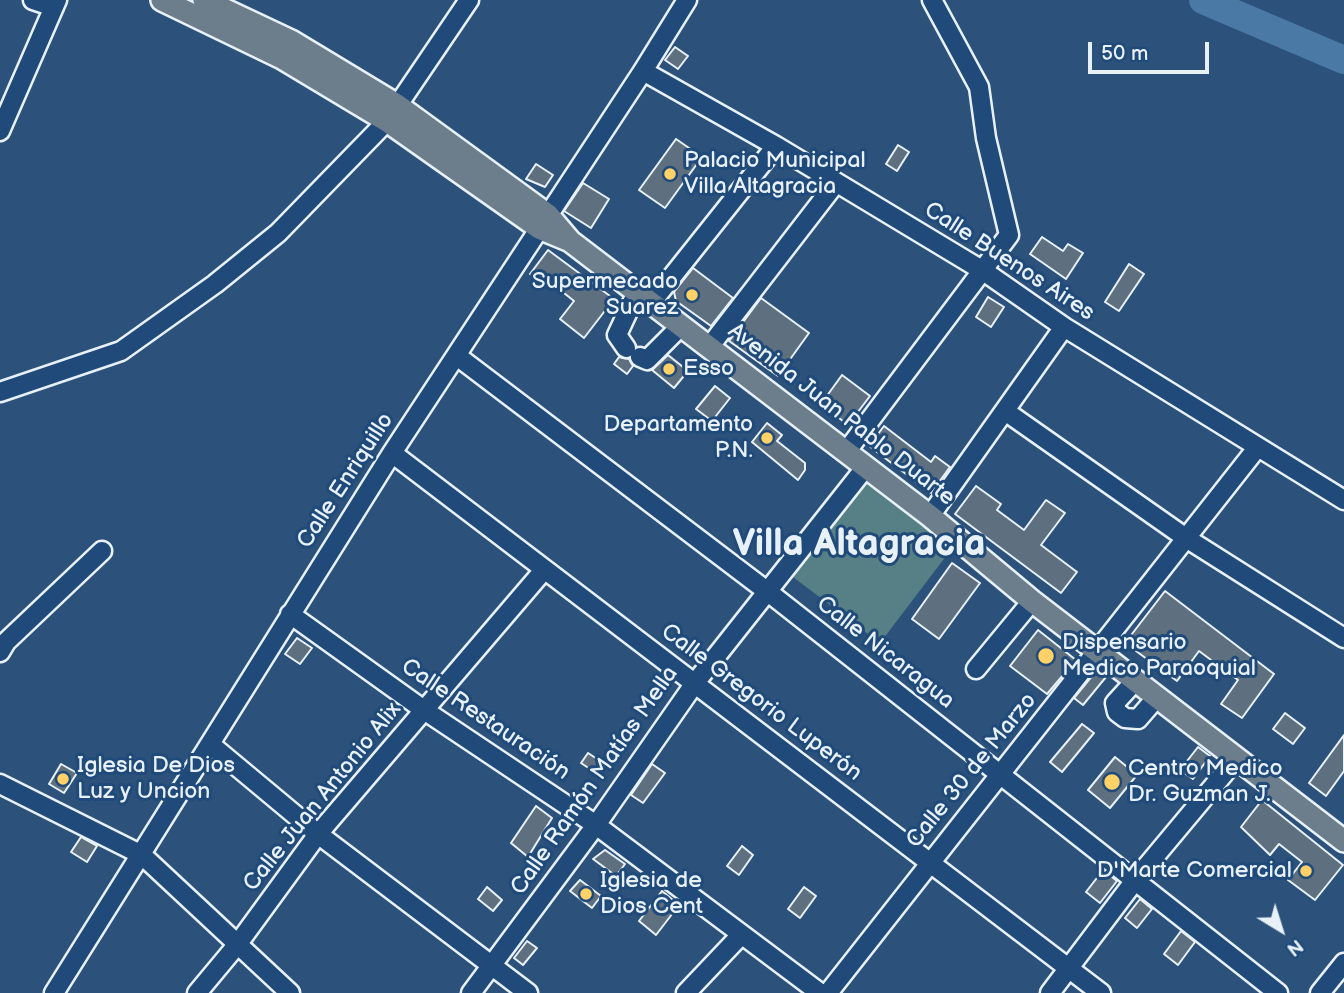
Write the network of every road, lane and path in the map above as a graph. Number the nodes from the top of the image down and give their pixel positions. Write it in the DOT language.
graph roads {
  1 [pos="33,0"];
  2 [pos="162,0"];
  3 [pos="204,0"];
  4 [pos="469,0"];
  5 [pos="687,0"];
  6 [pos="932,0"];
  7 [pos="55,4"];
  8 [pos="643,71"];
  9 [pos="392,113"];
  10 [pos="0,131"];
  11 [pos="776,146"];
  12 [pos="835,184"];
  13 [pos="544,222"];
  14 [pos="985,272"];
  15 [pos="644,298"];
  16 [pos="681,326"];
  17 [pos="1064,327"];
  18 [pos="710,346"];
  19 [pos="457,356"];
  20 [pos="0,391"];
  21 [pos="1005,411"];
  22 [pos="1258,447"];
  23 [pos="846,452"];
  24 [pos="391,453"];
  25 [pos="865,468"];
  26 [pos="1344,500"];
  27 [pos="930,516"];
  28 [pos="1186,538"];
  29 [pos="102,551"];
  30 [pos="544,570"];
  31 [pos="765,590"];
  32 [pos="1032,601"];
  33 [pos="290,614"];
  34 [pos="1344,638"];
  35 [pos="2,644"];
  36 [pos="1099,651"];
  37 [pos="975,669"];
  38 [pos="1136,680"];
  39 [pos="695,683"];
  40 [pos="1157,697"];
  41 [pos="424,710"];
  42 [pos="210,744"];
  43 [pos="1237,758"];
  44 [pos="1001,776"];
  45 [pos="0,784"];
  46 [pos="596,825"];
  47 [pos="318,834"];
  48 [pos="1344,841"];
  49 [pos="142,855"];
  50 [pos="931,863"];
  51 [pos="1136,879"];
  52 [pos="740,936"];
  53 [pos="237,945"];
  54 [pos="1344,963"];
  55 [pos="493,965"];
  56 [pos="1070,969"];
  57 [pos="54,993"];
  58 [pos="197,993"];
  59 [pos="290,993"];
  60 [pos="471,993"];
  61 [pos="528,993"];
  62 [pos="686,993"];
  63 [pos="820,993"];
  64 [pos="828,993"];
  65 [pos="1050,993"];
  66 [pos="1101,993"];
  67 [pos="1278,993"];
  68 [pos="1320,993"];
  1 -- 7 [label="street"];
  2 -- 9 [label="main road, Avenida Juan Pablo Duarte"];
  3 -- 9 [label="main road, Avenida Juan Pablo Duarte"];
  4 -- 9 [label="street"];
  5 -- 8 [label="street, Calle Enriquillo"];
  6 -- 14 [label="street"];
  7 -- 10 [label="street"];
  8 -- 11 [label="street, Calle Buenos Aires"];
  8 -- 13 [label="street, Calle Enriquillo"];
  9 -- 13 [label="main road, Avenida Juan Pablo Duarte"];
  9 -- 20 [label="street"];
  11 -- 12 [label="street, Calle Buenos Aires"];
  11 -- 15 [label="street"];
  12 -- 14 [label="street, Calle Buenos Aires"];
  12 -- 18 [label="street"];
  13 -- 15 [label="main road, Avenida Juan Pablo Duarte"];
  13 -- 19 [label="street, Calle Enriquillo"];
  14 -- 17 [label="street, Calle Buenos Aires"];
  14 -- 23 [label="street"];
  15 -- 16 [label="main road, Avenida Juan Pablo Duarte"];
  15 -- 16 [label="street"];
  16 -- 18 [label="main road, Avenida Juan Pablo Duarte"];
  17 -- 21 [label="street"];
  17 -- 22 [label="street, Calle Buenos Aires"];
  18 -- 23 [label="main road, Avenida Juan Pablo Duarte"];
  19 -- 24 [label="street, Calle Enriquillo"];
  19 -- 31 [label="street, Calle Nicaragua"];
  21 -- 27 [label="street"];
  21 -- 28 [label="street"];
  22 -- 26 [label="street, Calle Buenos Aires"];
  22 -- 28 [label="street, Calle 30 de Marzo"];
  23 -- 25 [label="main road, Avenida Juan Pablo Duarte"];
  24 -- 30 [label="street, Calle Gregorio Luperón"];
  24 -- 33 [label="street, Calle Enriquillo"];
  25 -- 27 [label="main road, Avenida Juan Pablo Duarte"];
  25 -- 31 [label="street, Calle Ramón Matías Mella"];
  27 -- 32 [label="main road, Avenida Juan Pablo Duarte"];
  28 -- 34 [label="street"];
  28 -- 36 [label="street, Calle 30 de Marzo"];
  29 -- 35 [label="street"];
  30 -- 39 [label="street, Calle Gregorio Luperón"];
  30 -- 41 [label="street, Calle Juan Antonio Alix"];
  31 -- 39 [label="street, Calle Ramón Matías Mella"];
  31 -- 44 [label="street, Calle Nicaragua"];
  32 -- 36 [label="main road, Avenida Juan Pablo Duarte"];
  32 -- 37 [label="street"];
  33 -- 41 [label="street, Calle Restauración"];
  33 -- 42 [label="street, Calle Enriquillo"];
  36 -- 38 [label="main road, Avenida Juan Pablo Duarte"];
  36 -- 44 [label="street, Calle 30 de Marzo"];
  38 -- 40 [label="main road, Avenida Juan Pablo Duarte"];
  38 -- 40 [label="street"];
  39 -- 46 [label="street, Calle Ramón Matías Mella"];
  39 -- 50 [label="street, Calle Gregorio Luperón"];
  40 -- 43 [label="main road, Avenida Juan Pablo Duarte"];
  41 -- 46 [label="street, Calle Restauración"];
  41 -- 47 [label="street, Calle Juan Antonio Alix"];
  42 -- 47 [label="street"];
  42 -- 49 [label="street, Calle Enriquillo"];
  43 -- 48 [label="main road, Avenida Juan Pablo Duarte"];
  43 -- 51 [label="street"];
  44 -- 50 [label="street, Calle 30 de Marzo"];
  44 -- 51 [label="street, Calle Nicaragua"];
  45 -- 49 [label="street"];
  46 -- 52 [label="street, Calle Restauración"];
  46 -- 55 [label="street, Calle Ramón Matías Mella"];
  47 -- 53 [label="street, Calle Juan Antonio Alix"];
  47 -- 55 [label="street"];
  49 -- 53 [label="street"];
  49 -- 57 [label="street, Calle Enriquillo"];
  50 -- 56 [label="street, Calle Gregorio Luperón"];
  50 -- 64 [label="street, Calle 30 de Marzo"];
  51 -- 56 [label="street"];
  51 -- 67 [label="street, Calle Nicaragua"];
  52 -- 62 [label="street"];
  52 -- 63 [label="street, Calle Restauración"];
  53 -- 58 [label="street, Calle Juan Antonio Alix"];
  53 -- 59 [label="street"];
  54 -- 68 [label="street"];
  55 -- 60 [label="street, Calle Ramón Matías Mella"];
  55 -- 61 [label="street"];
  56 -- 65 [label="street"];
  56 -- 66 [label="street, Calle Gregorio Luperón"];
}
